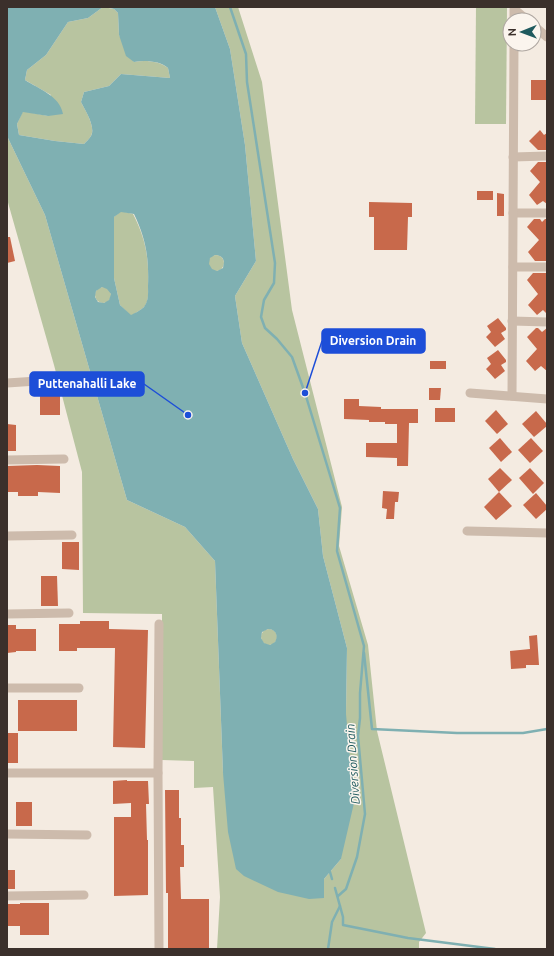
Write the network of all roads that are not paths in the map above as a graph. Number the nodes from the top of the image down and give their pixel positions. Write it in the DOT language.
graph roads {
  1 [pos="514,52"];
  2 [pos="547,156"];
  3 [pos="513,157"];
  4 [pos="513,213"];
  5 [pos="547,213"];
  6 [pos="513,267"];
  7 [pos="547,267"];
  8 [pos="512,321"];
  9 [pos="547,322"];
  10 [pos="52,380"];
  11 [pos="7,383"];
  12 [pos="470,393"];
  13 [pos="512,396"];
  14 [pos="547,399"];
  15 [pos="7,460"];
  16 [pos="64,460"];
  17 [pos="467,531"];
  18 [pos="547,533"];
  19 [pos="72,535"];
  20 [pos="7,536"];
  21 [pos="7,614"];
  22 [pos="69,614"];
  23 [pos="159,624"];
  24 [pos="7,688"];
  25 [pos="79,688"];
  26 [pos="7,773"];
  27 [pos="158,773"];
  28 [pos="7,834"];
  29 [pos="87,835"];
  30 [pos="84,895"];
  31 [pos="7,896"];
  32 [pos="159,949"];
  1 -- 3 [label="street"];
  2 -- 3 [label="street"];
  3 -- 4 [label="street"];
  4 -- 5 [label="street"];
  4 -- 6 [label="street"];
  6 -- 7 [label="street"];
  6 -- 8 [label="street"];
  8 -- 9 [label="street"];
  8 -- 13 [label="street"];
  10 -- 11 [label="street"];
  12 -- 13 [label="street"];
  13 -- 14 [label="street"];
  15 -- 16 [label="street"];
  17 -- 18 [label="street"];
  19 -- 20 [label="street"];
  21 -- 22 [label="street"];
  23 -- 27 [label="street"];
  24 -- 25 [label="street"];
  26 -- 27 [label="street"];
  27 -- 32 [label="street"];
  28 -- 29 [label="street"];
  30 -- 31 [label="street"];
}
